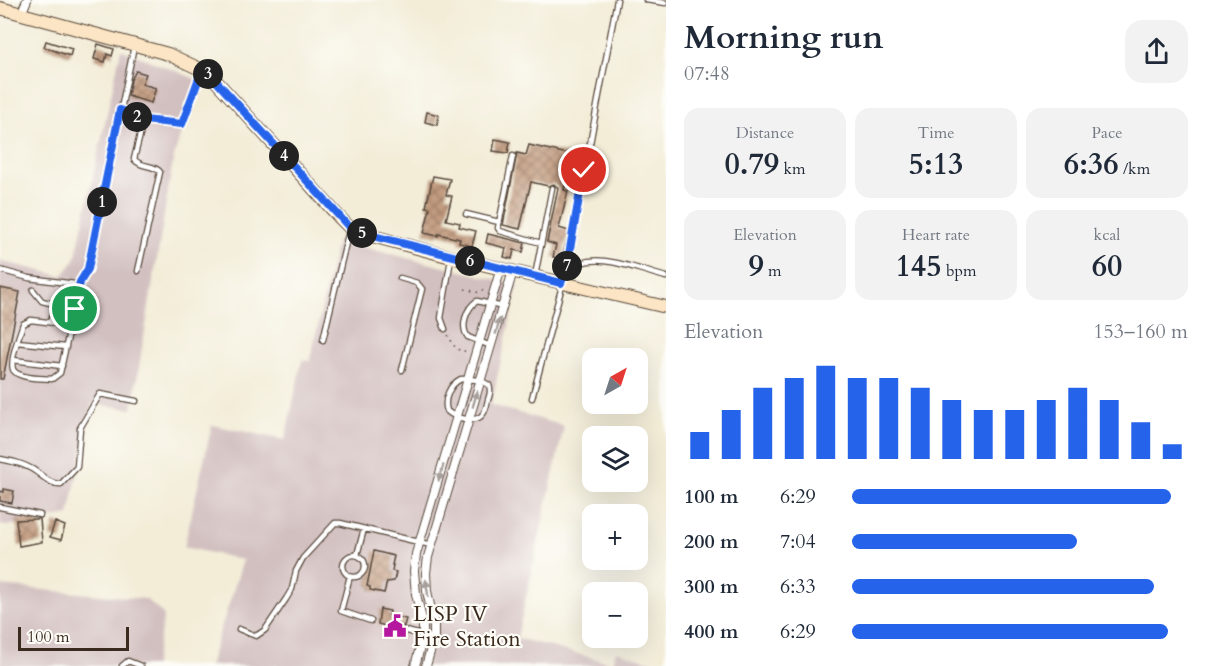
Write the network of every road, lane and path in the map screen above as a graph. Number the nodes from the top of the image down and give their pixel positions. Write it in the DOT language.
graph roads {
  1 [pos="27,0"];
  2 [pos="617,0"];
  3 [pos="646,0"];
  4 [pos="666,3"];
  5 [pos="0,8"];
  6 [pos="21,14"];
  7 [pos="134,46"];
  8 [pos="202,70"];
  9 [pos="120,110"];
  10 [pos="144,120"];
  11 [pos="513,156"];
  12 [pos="552,188"];
  13 [pos="466,214"];
  14 [pos="499,222"];
  15 [pos="350,228"];
  16 [pos="542,243"];
  17 [pos="451,257"];
  18 [pos="507,269"];
  19 [pos="0,270"];
  20 [pos="138,271"];
  21 [pos="535,276"];
  22 [pos="563,277"];
  23 [pos="666,277"];
  24 [pos="400,278"];
  25 [pos="80,282"];
  26 [pos="33,290"];
  27 [pos="490,304"];
  28 [pos="56,305"];
  29 [pos="503,307"];
  30 [pos="666,307"];
  31 [pos="75,309"];
  32 [pos="50,322"];
  33 [pos="71,325"];
  34 [pos="445,329"];
  35 [pos="323,340"];
  36 [pos="17,342"];
  37 [pos="479,342"];
  38 [pos="492,346"];
  39 [pos="66,347"];
  40 [pos="475,354"];
  41 [pos="13,360"];
  42 [pos="62,366"];
  43 [pos="402,370"];
  44 [pos="468,380"];
  45 [pos="480,380"];
  46 [pos="532,398"];
  47 [pos="136,400"];
  48 [pos="458,418"];
  49 [pos="470,419"];
  50 [pos="0,459"];
  51 [pos="0,507"];
  52 [pos="40,515"];
  53 [pos="364,529"];
  54 [pos="420,543"];
  55 [pos="432,545"];
  56 [pos="357,555"];
  57 [pos="350,576"];
  58 [pos="371,621"];
  59 [pos="239,629"];
  60 [pos="402,630"];
  61 [pos="423,636"];
  62 [pos="434,638"];
  63 [pos="122,666"];
  64 [pos="141,666"];
  65 [pos="415,666"];
  66 [pos="426,666"];
  1 -- 6 [label="street"];
  2 -- 22 [label="lane"];
  3 -- 4 [label="lane"];
  5 -- 6 [label="main road"];
  6 -- 7 [label="main road"];
  7 -- 8 [label="main road"];
  7 -- 9 [label="lane"];
  8 -- 10 [label="lane"];
  8 -- 15 [label="main road"];
  9 -- 10 [label="lane"];
  9 -- 25 [label="lane"];
  10 -- 20 [label="lane"];
  11 -- 14 [label="lane"];
  12 -- 16 [label="lane"];
  13 -- 14 [label="lane"];
  14 -- 16 [label="lane"];
  15 -- 17 [label="main road"];
  15 -- 35 [label="lane"];
  16 -- 21 [label="lane"];
  17 -- 18 [label="main road"];
  17 -- 34 [label="lane"];
  18 -- 21 [label="main road"];
  18 -- 27 [label="street"];
  18 -- 29 [label="street"];
  19 -- 25 [label="lane"];
  21 -- 22 [label="main road"];
  22 -- 23 [label="lane"];
  22 -- 30 [label="main road"];
  22 -- 46 [label="lane"];
  24 -- 43 [label="lane"];
  25 -- 31 [label="lane"];
  26 -- 28 [label="lane"];
  27 -- 29 [label="lane"];
  27 -- 37 [label="street"];
  27 -- 37 [label="lane"];
  28 -- 31 [label="lane"];
  28 -- 32 [label="lane"];
  38 -- 29 [label="street, one-way"];
  31 -- 33 [label="lane"];
  32 -- 33 [label="lane"];
  32 -- 36 [label="lane"];
  33 -- 39 [label="lane"];
  34 -- 40 [label="path"];
  36 -- 39 [label="lane"];
  36 -- 41 [label="lane"];
  37 -- 38 [label="lane"];
  37 -- 40 [label="street"];
  38 -- 45 [label="street"];
  39 -- 42 [label="lane"];
  40 -- 44 [label="street"];
  41 -- 42 [label="lane"];
  41 -- 42 [label="lane"];
  44 -- 45 [label="lane"];
  44 -- 48 [label="street"];
  44 -- 48 [label="lane"];
  49 -- 45 [label="street, one-way"];
  47 -- 50 [label="lane"];
  48 -- 49 [label="lane"];
  48 -- 54 [label="street, one-way"];
  49 -- 55 [label="street"];
  51 -- 52 [label="lane"];
  53 -- 54 [label="lane"];
  53 -- 56 [label="lane"];
  53 -- 59 [label="lane"];
  54 -- 55 [label="lane"];
  54 -- 61 [label="street"];
  62 -- 55 [label="street, one-way"];
  56 -- 57 [label="lane"];
  56 -- 57 [label="lane"];
  57 -- 58 [label="lane"];
  60 -- 61 [label="lane"];
  61 -- 62 [label="lane"];
  61 -- 65 [label="street"];
  62 -- 66 [label="street"];
  63 -- 64 [label="lane"];
}
